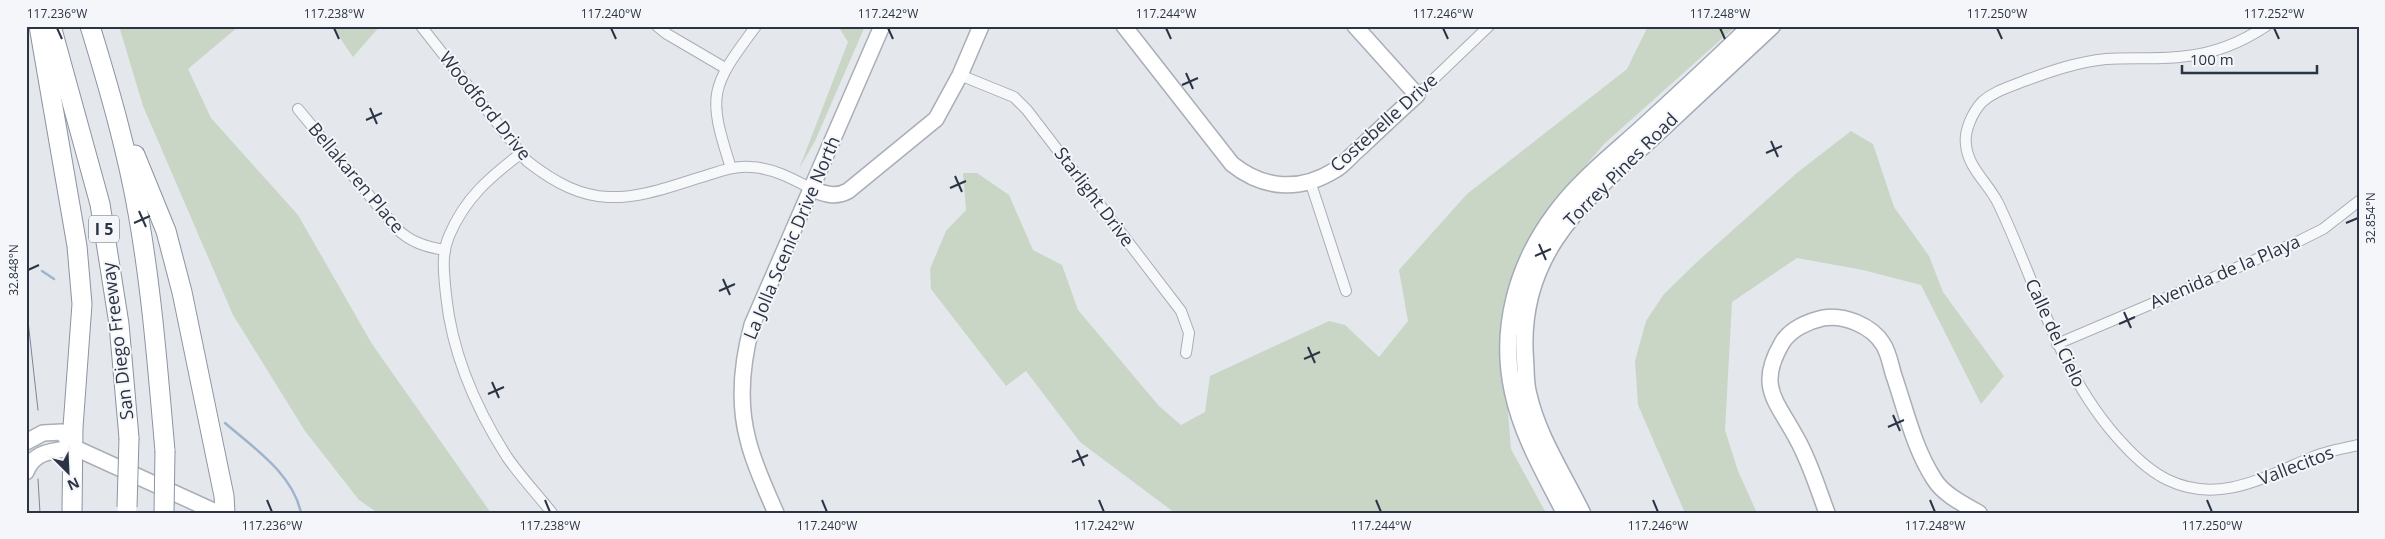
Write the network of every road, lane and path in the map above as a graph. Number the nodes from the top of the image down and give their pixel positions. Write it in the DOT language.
graph roads {
  1 [pos="39,26"];
  2 [pos="51,26"];
  3 [pos="90,26"];
  4 [pos="421,26"];
  5 [pos="658,26"];
  6 [pos="756,26"];
  7 [pos="882,26"];
  8 [pos="981,26"];
  9 [pos="1124,26"];
  10 [pos="1355,26"];
  11 [pos="1489,26"];
  12 [pos="1751,26"];
  13 [pos="1772,26"];
  14 [pos="2266,26"];
  15 [pos="725,68"];
  16 [pos="960,75"];
  17 [pos="1417,95"];
  18 [pos="298,109"];
  19 [pos="118,120"];
  20 [pos="520,154"];
  21 [pos="731,168"];
  22 [pos="1310,181"];
  23 [pos="812,189"];
  24 [pos="2359,201"];
  25 [pos="445,250"];
  26 [pos="1346,291"];
  27 [pos="2056,344"];
  28 [pos="1186,353"];
  29 [pos="26,442"];
  30 [pos="2359,445"];
  31 [pos="73,447"];
  32 [pos="26,472"];
  33 [pos="2233,488"];
  34 [pos="127,510"];
  35 [pos="1975,512"];
  36 [pos="72,513"];
  37 [pos="164,513"];
  38 [pos="218,513"];
  39 [pos="225,513"];
  40 [pos="552,513"];
  41 [pos="776,513"];
  42 [pos="1565,513"];
  43 [pos="1582,513"];
  44 [pos="1828,513"];
  1 -- 31 [label="highway"];
  2 -- 34 [label="highway, San Diego Freeway / I 5, bridge"];
  3 -- 19 [label="highway, San Diego Freeway / I 5"];
  4 -- 20 [label="street, Woodford Drive"];
  5 -- 15 [label="street"];
  6 -- 15 [label="street"];
  7 -- 23 [label="street, La Jolla Scenic Drive North"];
  8 -- 16 [label="street"];
  9 -- 22 [label="street, Costebelle Drive"];
  10 -- 17 [label="street"];
  11 -- 17 [label="street, Costebelle Drive"];
  12 -- 42 [label="main road, Torrey Pines Road"];
  13 -- 43 [label="main road, Torrey Pines Road"];
  14 -- 27 [label="street, Calle del Cielo"];
  15 -- 21 [label="street"];
  16 -- 23 [label="street"];
  16 -- 28 [label="street, Starlight Drive"];
  17 -- 22 [label="street, Costebelle Drive"];
  18 -- 25 [label="street, Bellakaren Place"];
  19 -- 37 [label="highway, San Diego Freeway / I 5, bridge"];
  19 -- 39 [label="highway"];
  20 -- 21 [label="street, Woodford Drive"];
  20 -- 25 [label="street"];
  21 -- 23 [label="street, Woodford Drive"];
  22 -- 26 [label="street"];
  23 -- 41 [label="street, La Jolla Scenic Drive North"];
  24 -- 27 [label="street, Avenida de la Playa"];
  25 -- 40 [label="street"];
  27 -- 33 [label="street, Calle del Cielo"];
  29 -- 31 [label="street"];
  30 -- 33 [label="street, Vallecitos"];
  31 -- 32 [label="street"];
  31 -- 36 [label="highway"];
  31 -- 38 [label="street"];
  35 -- 44 [label="street"];
}
